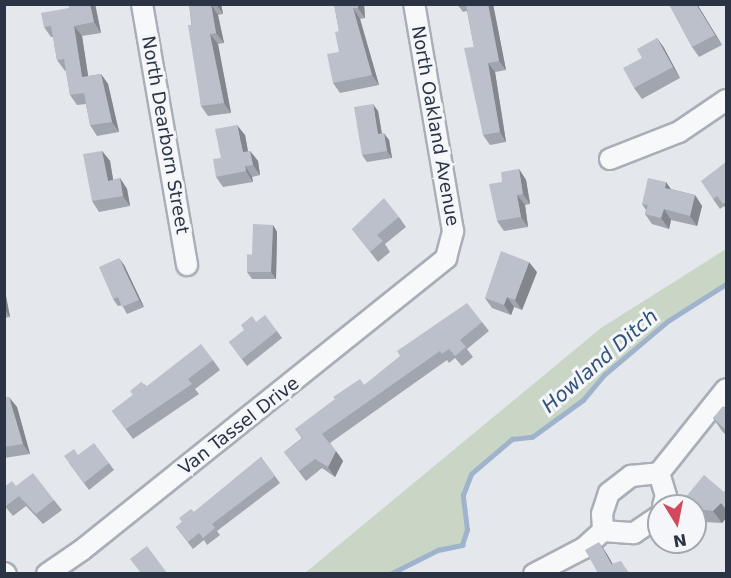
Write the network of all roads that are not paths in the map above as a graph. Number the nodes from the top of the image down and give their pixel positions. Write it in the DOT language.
graph roads {
  1 [pos="142,4"];
  2 [pos="414,4"];
  3 [pos="726,100"];
  4 [pos="610,159"];
  5 [pos="187,265"];
  6 [pos="429,274"];
  7 [pos="726,389"];
  8 [pos="659,473"];
  9 [pos="665,494"];
  10 [pos="647,524"];
  11 [pos="603,531"];
  12 [pos="47,573"];
  13 [pos="534,573"];
  1 -- 5 [label="street, North Dearborn Street"];
  2 -- 6 [label="street, North Oakland Avenue"];
  3 -- 4 [label="street"];
  6 -- 12 [label="street, Van Tassel Drive"];
  7 -- 8 [label="street"];
  8 -- 9 [label="street"];
  8 -- 11 [label="street"];
  10 -- 11 [label="street"];
  11 -- 13 [label="street"];
}
